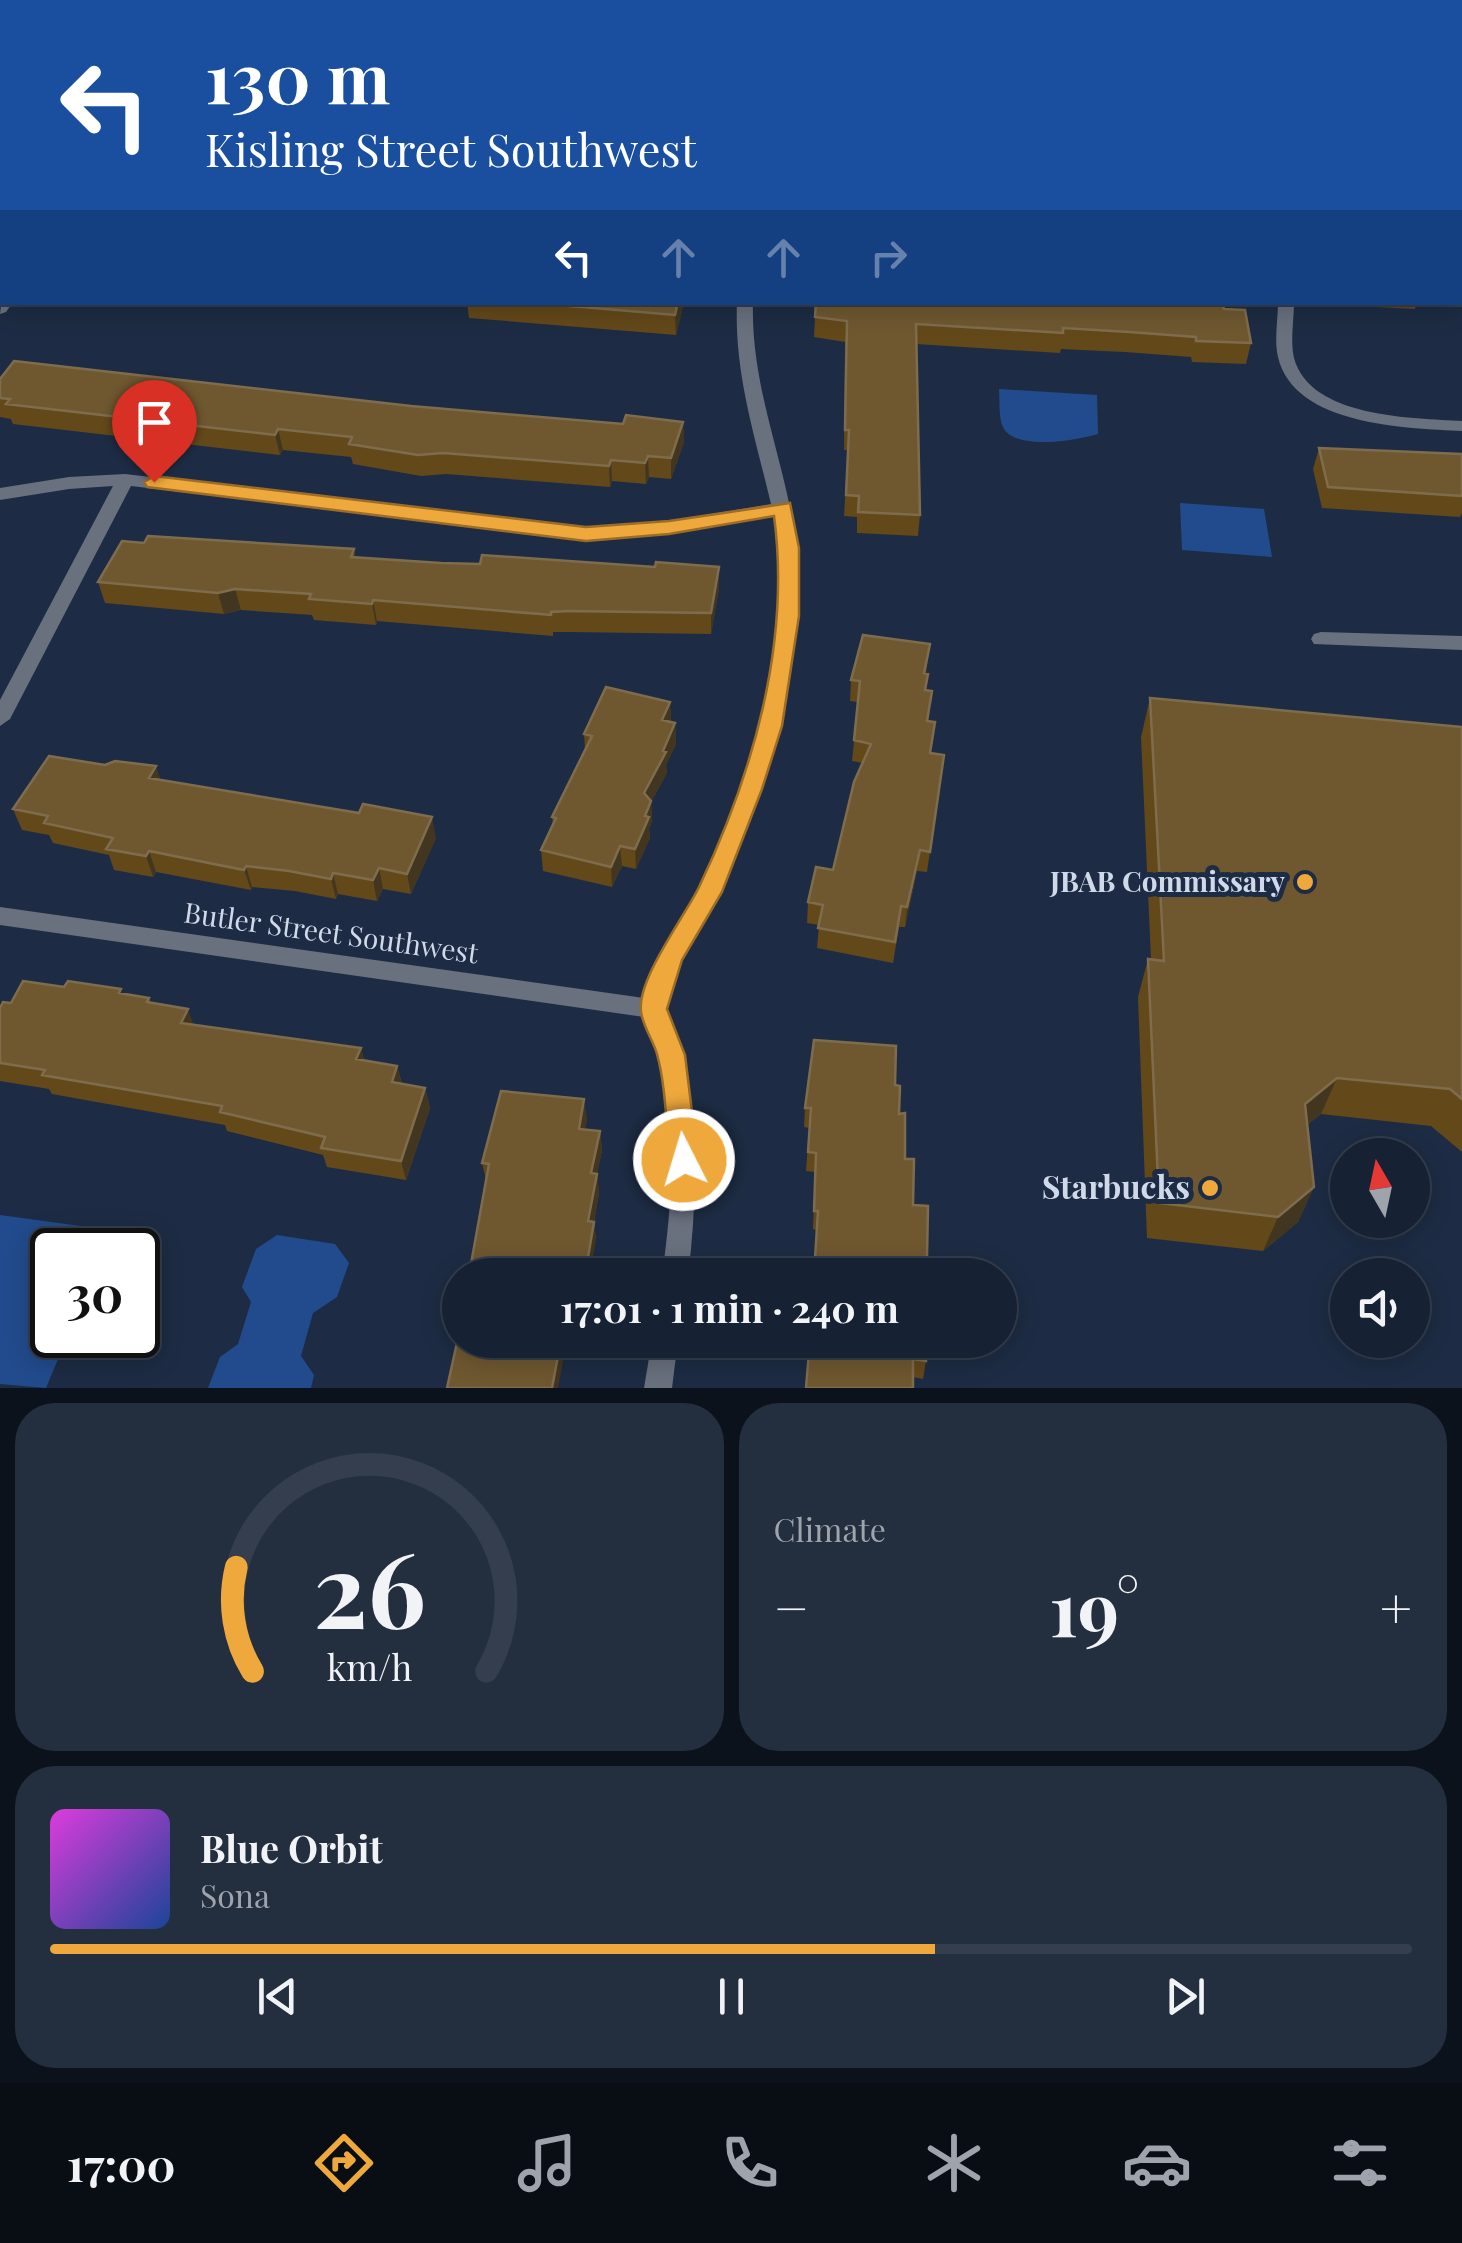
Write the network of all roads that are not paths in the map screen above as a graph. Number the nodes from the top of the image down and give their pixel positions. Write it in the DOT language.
graph roads {
  1 [pos="745,305"];
  2 [pos="1286,305"];
  3 [pos="1462,426"];
  4 [pos="125,480"];
  5 [pos="0,494"];
  6 [pos="783,508"];
  7 [pos="1322,639"];
  8 [pos="1462,643"];
  9 [pos="0,719"];
  10 [pos="0,916"];
  11 [pos="653,1009"];
  12 [pos="679,1258"];
  13 [pos="662,1358"];
  14 [pos="658,1388"];
  1 -- 6 [label="street"];
  2 -- 3 [label="street"];
  4 -- 5 [label="street"];
  4 -- 6 [label="street"];
  4 -- 9 [label="street"];
  6 -- 11 [label="street"];
  7 -- 8 [label="street"];
  10 -- 11 [label="street, Butler Street Southwest"];
  11 -- 12 [label="street"];
  13 -- 14 [label="street"];
}
